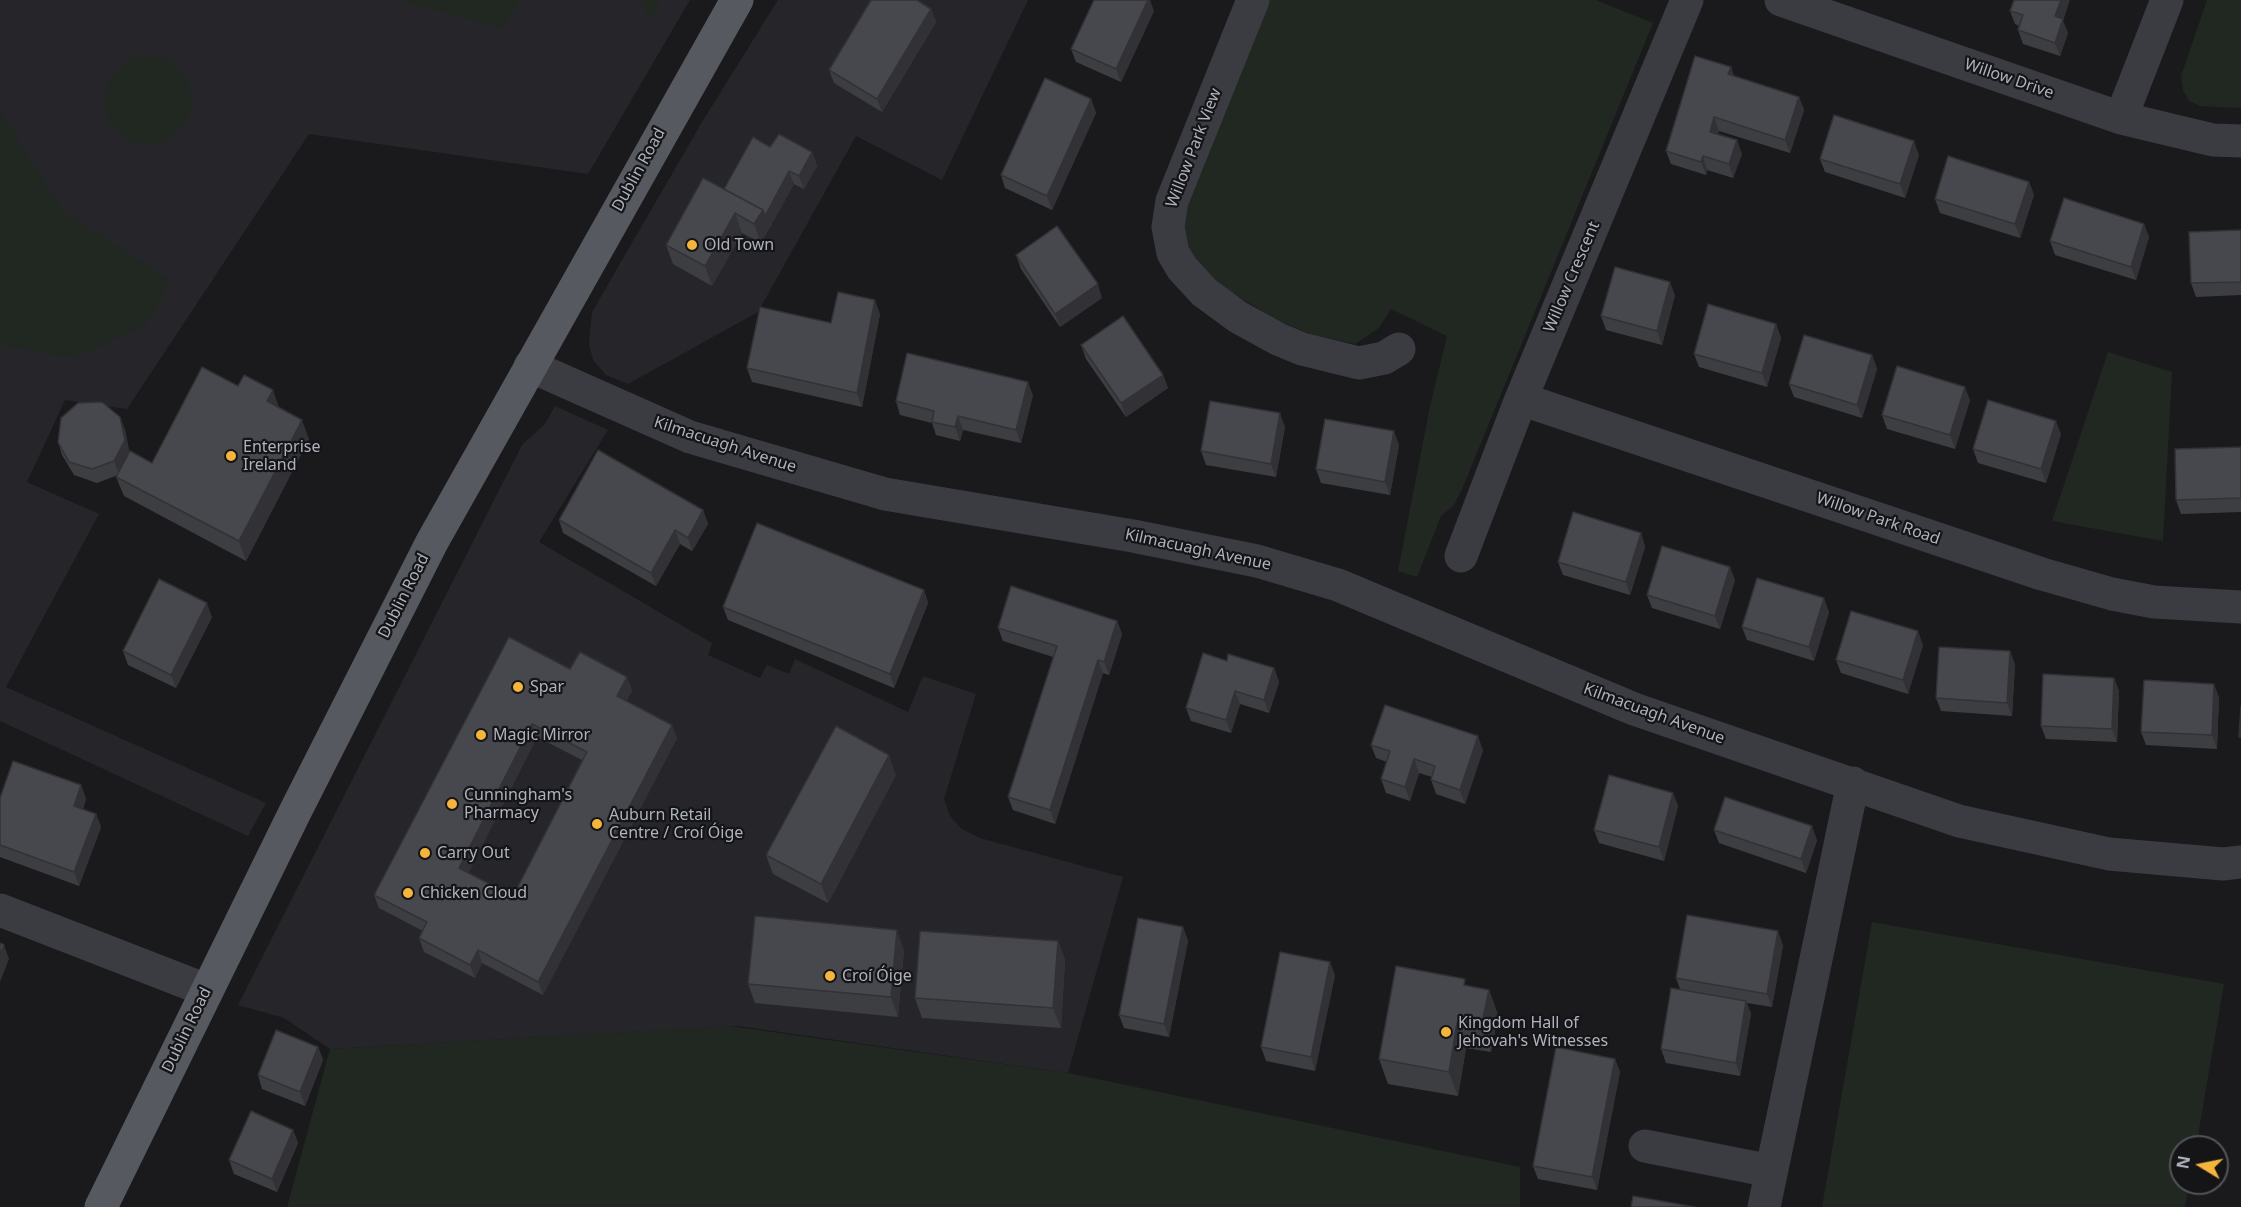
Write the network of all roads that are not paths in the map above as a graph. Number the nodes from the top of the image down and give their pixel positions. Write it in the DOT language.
graph roads {
  1 [pos="737,0"];
  2 [pos="1253,0"];
  3 [pos="1687,0"];
  4 [pos="1781,0"];
  5 [pos="2167,0"];
  6 [pos="2121,118"];
  7 [pos="2241,141"];
  8 [pos="1399,349"];
  9 [pos="530,366"];
  10 [pos="1521,399"];
  11 [pos="1461,556"];
  12 [pos="2241,607"];
  13 [pos="1853,783"];
  14 [pos="2241,862"];
  15 [pos="0,910"];
  16 [pos="206,990"];
  17 [pos="1645,1146"];
  18 [pos="1771,1171"];
  19 [pos="101,1207"];
  20 [pos="1764,1207"];
  1 -- 9 [label="main road, Dublin Road"];
  2 -- 8 [label="street, Willow Park View"];
  3 -- 10 [label="street, Willow Crescent"];
  4 -- 6 [label="street, Willow Drive"];
  5 -- 6 [label="street"];
  6 -- 7 [label="street, Willow Drive"];
  9 -- 13 [label="street, Kilmacuagh Avenue"];
  9 -- 16 [label="main road, Dublin Road"];
  10 -- 11 [label="street, Willow Crescent"];
  10 -- 12 [label="street, Willow Park Road"];
  13 -- 14 [label="street, Kilmacuagh Avenue"];
  13 -- 18 [label="street"];
  15 -- 16 [label="street"];
  16 -- 19 [label="main road, Dublin Road"];
  17 -- 18 [label="street"];
  18 -- 20 [label="street"];
}
